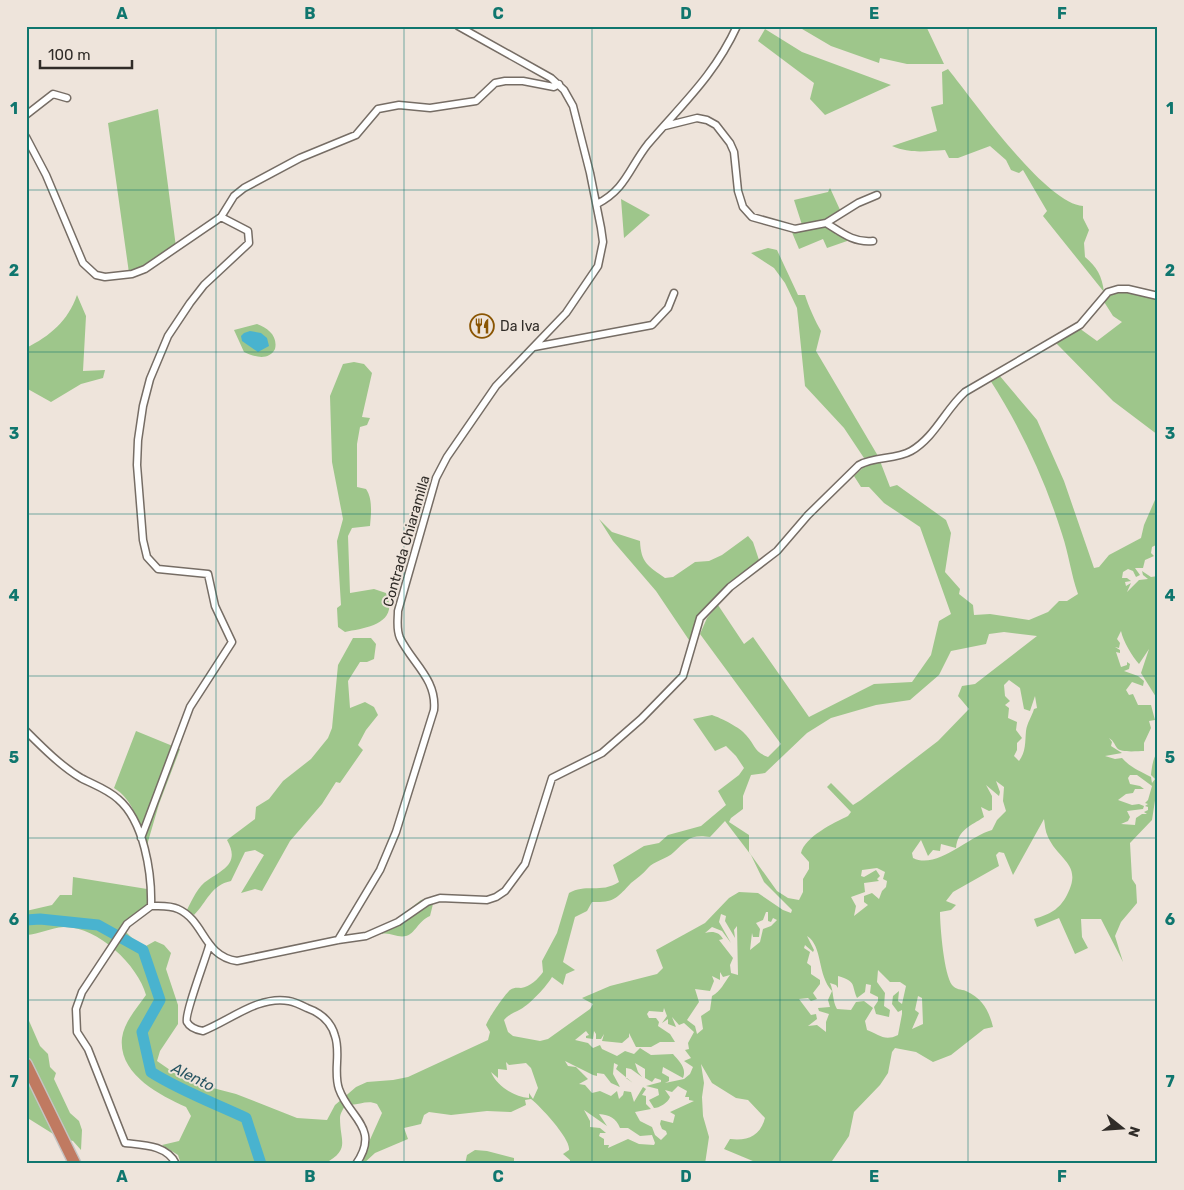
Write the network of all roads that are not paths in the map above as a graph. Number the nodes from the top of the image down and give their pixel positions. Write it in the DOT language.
graph roads {
  1 [pos="458,26"];
  2 [pos="737,26"];
  3 [pos="559,84"];
  4 [pos="67,98"];
  5 [pos="26,115"];
  6 [pos="665,126"];
  7 [pos="26,137"];
  8 [pos="877,195"];
  9 [pos="597,204"];
  10 [pos="221,217"];
  11 [pos="826,223"];
  12 [pos="873,241"];
  13 [pos="674,293"];
  14 [pos="1158,296"];
  15 [pos="534,347"];
  16 [pos="26,731"];
  17 [pos="141,838"];
  18 [pos="151,906"];
  19 [pos="338,940"];
  20 [pos="209,946"];
  21 [pos="26,1064"];
  22 [pos="75,1164"];
  23 [pos="176,1164"];
  24 [pos="356,1164"];
  1 -- 3 [label="street"];
  2 -- 6 [label="street"];
  3 -- 9 [label="street, Contrada Chiaramilla"];
  3 -- 10 [label="street"];
  4 -- 5 [label="street"];
  6 -- 9 [label="street"];
  6 -- 11 [label="street"];
  7 -- 10 [label="street"];
  8 -- 11 [label="street"];
  9 -- 15 [label="street, Contrada Chiaramilla"];
  10 -- 17 [label="street"];
  11 -- 12 [label="street"];
  13 -- 15 [label="street"];
  14 -- 19 [label="street"];
  15 -- 19 [label="street, Contrada Chiaramilla"];
  16 -- 17 [label="street"];
  17 -- 18 [label="street"];
  18 -- 20 [label="street"];
  18 -- 23 [label="street"];
  19 -- 20 [label="street"];
  20 -- 24 [label="street"];
  21 -- 22 [label="highway"];
}
